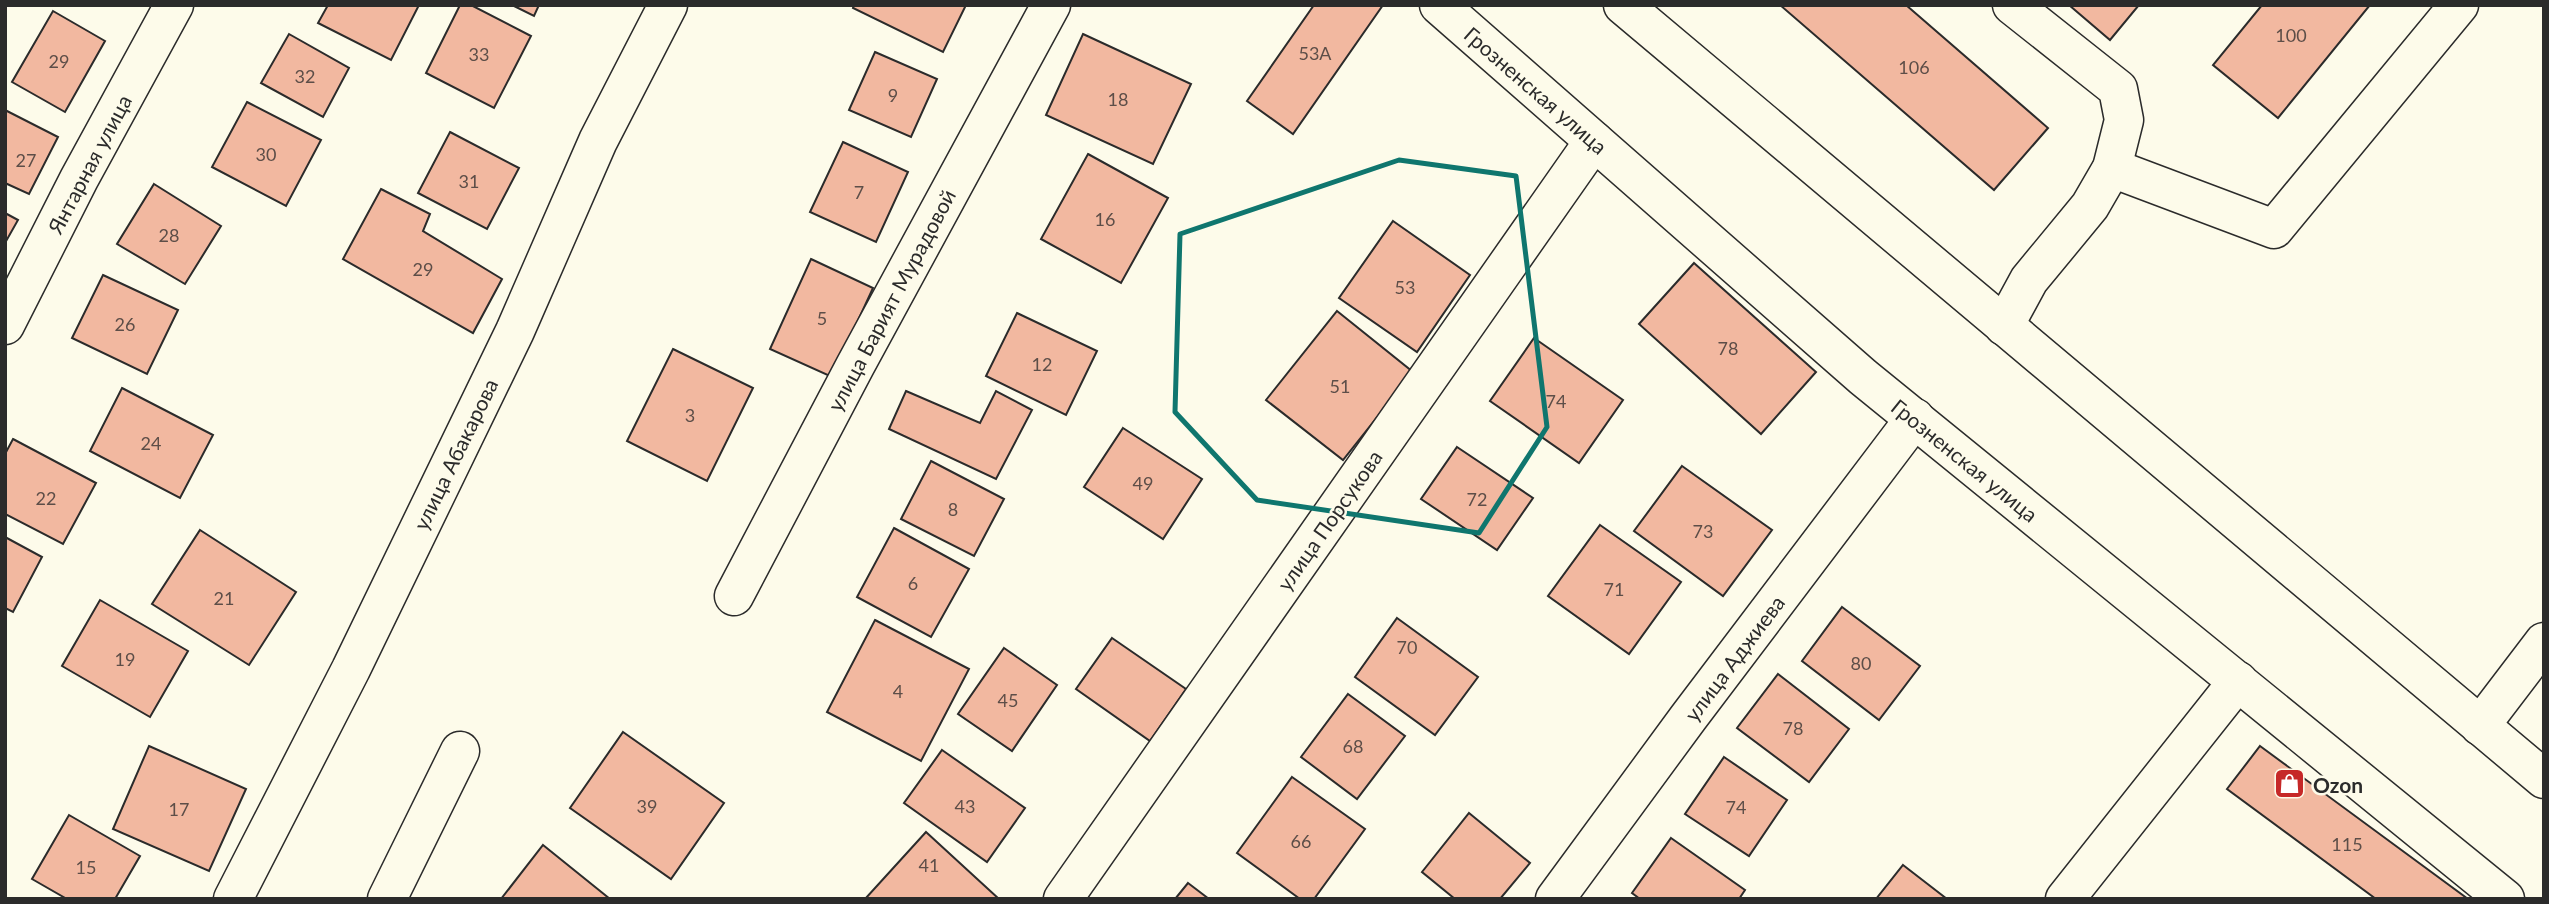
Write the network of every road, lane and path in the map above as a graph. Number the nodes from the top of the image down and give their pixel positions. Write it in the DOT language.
graph roads {
  1 [pos="174,5"];
  2 [pos="668,5"];
  3 [pos="1051,5"];
  4 [pos="1439,5"];
  5 [pos="1623,5"];
  6 [pos="2012,5"];
  7 [pos="2459,5"];
  8 [pos="1594,141"];
  9 [pos="2112,168"];
  10 [pos="5,325"];
  11 [pos="2004,326"];
  12 [pos="1914,418"];
  13 [pos="734,596"];
  14 [pos="2544,642"];
  15 [pos="2238,681"];
  16 [pos="2480,726"];
  17 [pos="460,751"];
  18 [pos="2544,779"];
  19 [pos="233,899"];
  20 [pos="387,899"];
  21 [pos="1063,899"];
  22 [pos="1555,899"];
  23 [pos="2065,899"];
  24 [pos="2505,899"];
  1 -- 10 [label="street, Янтарная улица"];
  2 -- 19 [label="street, улица Абакарова"];
  3 -- 13 [label="street, улица Барият Мурадовой"];
  4 -- 8 [label="street, Грозненская улица"];
  5 -- 11 [label="street"];
  6 -- 9 [label="street"];
  7 -- 9 [label="street"];
  8 -- 12 [label="street, Грозненская улица"];
  8 -- 21 [label="street, улица Порсукова"];
  9 -- 11 [label="street"];
  11 -- 16 [label="street"];
  12 -- 15 [label="street, Грозненская улица"];
  12 -- 22 [label="street, улица Аджиева"];
  14 -- 16 [label="street"];
  15 -- 23 [label="street"];
  15 -- 24 [label="street, Грозненская улица"];
  16 -- 18 [label="street"];
  17 -- 20 [label="street"];
}
